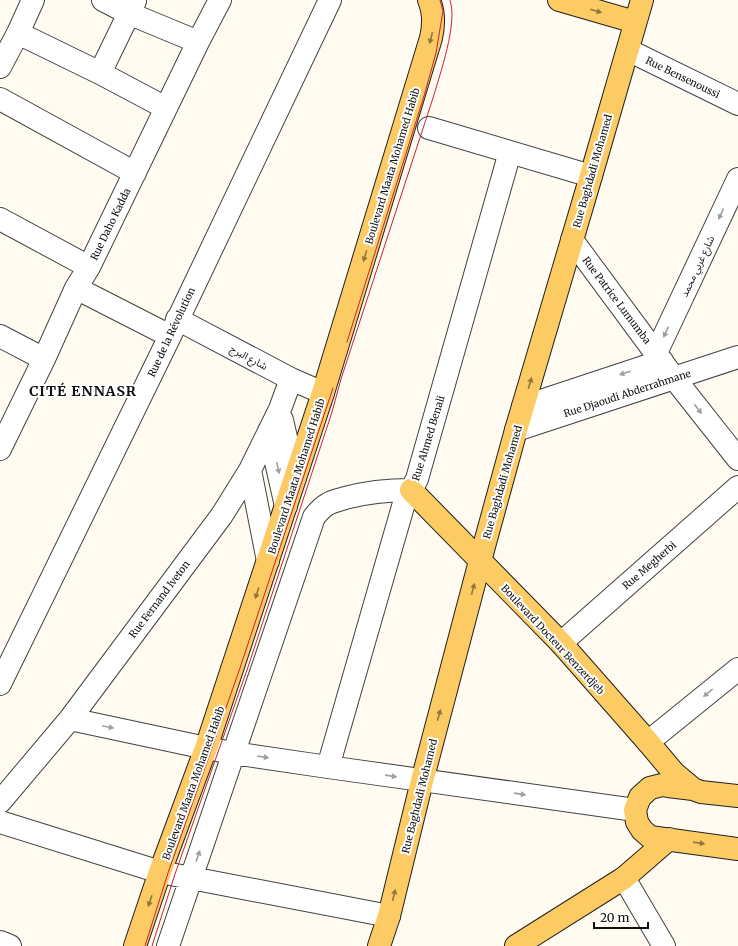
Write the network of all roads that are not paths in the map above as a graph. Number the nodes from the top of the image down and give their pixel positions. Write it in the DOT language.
graph roads {
  1 [pos="33,0"];
  2 [pos="103,0"];
  3 [pos="220,0"];
  4 [pos="330,0"];
  5 [pos="429,0"];
  6 [pos="559,0"];
  7 [pos="642,0"];
  8 [pos="132,7"];
  9 [pos="635,22"];
  10 [pos="18,33"];
  11 [pos="198,42"];
  12 [pos="628,50"];
  13 [pos="0,67"];
  14 [pos="100,73"];
  15 [pos="0,99"];
  16 [pos="738,104"];
  17 [pos="166,108"];
  18 [pos="429,128"];
  19 [pos="510,152"];
  20 [pos="135,173"];
  21 [pos="591,176"];
  22 [pos="738,179"];
  23 [pos="0,219"];
  24 [pos="572,240"];
  25 [pos="89,267"];
  26 [pos="76,288"];
  27 [pos="173,327"];
  28 [pos="0,336"];
  29 [pos="738,357"];
  30 [pos="44,359"];
  31 [pos="664,364"];
  32 [pos="291,379"];
  33 [pos="323,393"];
  34 [pos="523,407"];
  35 [pos="280,409"];
  36 [pos="516,430"];
  37 [pos="269,431"];
  38 [pos="0,448"];
  39 [pos="738,459"];
  40 [pos="255,462"];
  41 [pos="295,477"];
  42 [pos="738,486"];
  43 [pos="411,490"];
  44 [pos="286,506"];
  45 [pos="277,534"];
  46 [pos="268,561"];
  47 [pos="480,561"];
  48 [pos="560,644"];
  49 [pos="738,669"];
  50 [pos="0,684"];
  51 [pos="70,719"];
  52 [pos="648,742"];
  53 [pos="206,748"];
  54 [pos="233,753"];
  55 [pos="328,767"];
  56 [pos="422,781"];
  57 [pos="693,789"];
  58 [pos="738,796"];
  59 [pos="0,802"];
  60 [pos="635,810"];
  61 [pos="0,822"];
  62 [pos="669,839"];
  63 [pos="738,849"];
  64 [pos="160,872"];
  65 [pos="191,878"];
  66 [pos="624,878"];
  67 [pos="389,916"];
  68 [pos="0,942"];
  69 [pos="10,946"];
  70 [pos="135,946"];
  71 [pos="168,946"];
  72 [pos="379,946"];
  73 [pos="516,946"];
  74 [pos="664,946"];
  1 -- 10 [label="street"];
  2 -- 8 [label="street"];
  3 -- 11 [label="street, Rue Daho Kadda"];
  4 -- 27 [label="street, Rue de la Révolution"];
  5 -- 33 [label="main road, Boulevard Maata Mohamed Habib, one-way"];
  6 -- 9 [label="main road, one-way"];
  7 -- 9 [label="main road, Rue Baghdadi Mohamed"];
  8 -- 11 [label="street"];
  8 -- 14 [label="street"];
  9 -- 12 [label="main road, Rue Baghdadi Mohamed"];
  10 -- 13 [label="street"];
  10 -- 14 [label="street"];
  11 -- 17 [label="street, Rue Daho Kadda"];
  12 -- 16 [label="street, Rue Bensenoussi"];
  12 -- 21 [label="main road, Rue Baghdadi Mohamed"];
  14 -- 17 [label="street"];
  15 -- 20 [label="street"];
  17 -- 20 [label="street, Rue Daho Kadda"];
  18 -- 19 [label="street"];
  19 -- 21 [label="street"];
  19 -- 43 [label="street, Rue Ahmed Benali"];
  20 -- 25 [label="street, Rue Daho Kadda"];
  21 -- 24 [label="main road, Rue Baghdadi Mohamed"];
  22 -- 31 [label="street, شارع غربي محمد, one-way"];
  23 -- 25 [label="street"];
  24 -- 31 [label="street, Rue Patrice Lumumba"];
  34 -- 24 [label="main road, Rue Baghdadi Mohamed, one-way"];
  25 -- 26 [label="street, Rue Daho Kadda"];
  26 -- 27 [label="street, شارع البرج"];
  26 -- 30 [label="street, Rue Daho Kadda"];
  27 -- 32 [label="street, شارع البرج"];
  27 -- 50 [label="street, Rue de la Révolution"];
  28 -- 30 [label="street"];
  29 -- 31 [label="street, Rue Djaoudi Abderrahmane"];
  30 -- 38 [label="street, Rue Daho Kadda"];
  31 -- 34 [label="street, one-way"];
  31 -- 36 [label="street, Rue Djaoudi Abderrahmane"];
  31 -- 39 [label="street, Rue Patrice Lumumba, one-way"];
  32 -- 33 [label="street, شارع البرج"];
  32 -- 35 [label="street, Rue Fernand Iveton"];
  33 -- 41 [label="main road, Boulevard Maata Mohamed Habib"];
  34 -- 36 [label="main road, Rue Baghdadi Mohamed"];
  35 -- 37 [label="street, Rue Fernand Iveton"];
  35 -- 41 [label="street"];
  36 -- 47 [label="main road, Rue Baghdadi Mohamed"];
  37 -- 40 [label="street, Rue Fernand Iveton"];
  37 -- 44 [label="street, one-way"];
  40 -- 45 [label="street"];
  40 -- 46 [label="street"];
  40 -- 51 [label="street, Rue Fernand Iveton"];
  41 -- 44 [label="main road, Boulevard Maata Mohamed Habib"];
  42 -- 48 [label="street, Rue Megherbi"];
  43 -- 47 [label="main road, Boulevard Docteur Benzerdjeb"];
  43 -- 54 [label="street"];
  43 -- 55 [label="street, Rue Ahmed Benali"];
  44 -- 45 [label="main road, Boulevard Maata Mohamed Habib"];
  45 -- 46 [label="main road, Boulevard Maata Mohamed Habib"];
  46 -- 53 [label="main road, Boulevard Maata Mohamed Habib, one-way"];
  47 -- 48 [label="main road, Boulevard Docteur Benzerdjeb"];
  56 -- 47 [label="main road, Rue Baghdadi Mohamed, one-way"];
  48 -- 52 [label="main road, Boulevard Docteur Benzerdjeb"];
  49 -- 52 [label="street, one-way"];
  51 -- 53 [label="street, one-way"];
  51 -- 59 [label="street, Rue Fernand Iveton"];
  52 -- 57 [label="main road, Boulevard Docteur Benzerdjeb"];
  53 -- 54 [label="street"];
  53 -- 64 [label="main road, Boulevard Maata Mohamed Habib"];
  54 -- 55 [label="street, one-way"];
  65 -- 54 [label="street, one-way"];
  55 -- 56 [label="street, one-way"];
  56 -- 60 [label="street, one-way"];
  67 -- 56 [label="main road, Rue Baghdadi Mohamed, one-way"];
  57 -- 58 [label="main road"];
  57 -- 60 [label="main road"];
  60 -- 62 [label="main road"];
  61 -- 64 [label="street"];
  62 -- 63 [label="main road, one-way"];
  62 -- 66 [label="main road"];
  64 -- 65 [label="street"];
  64 -- 70 [label="main road, Boulevard Maata Mohamed Habib, one-way"];
  65 -- 67 [label="street"];
  65 -- 71 [label="street"];
  66 -- 73 [label="main road"];
  66 -- 74 [label="street"];
  67 -- 72 [label="main road, Rue Baghdadi Mohamed"];
  68 -- 69 [label="street"];
}
